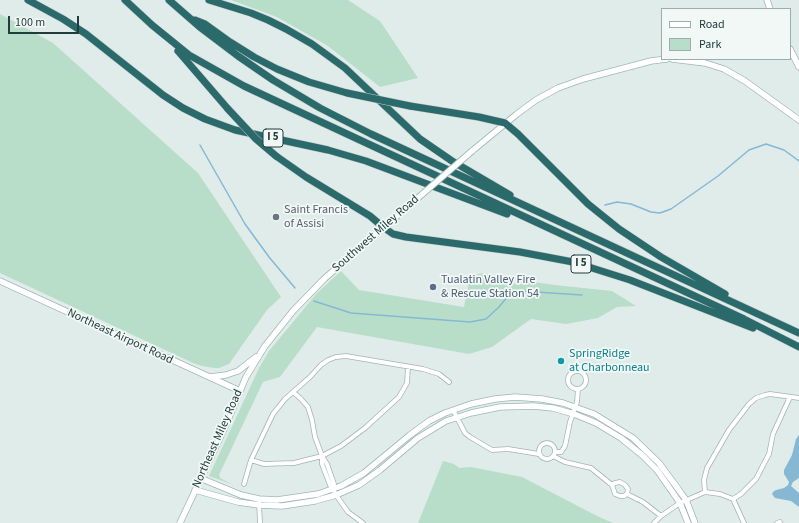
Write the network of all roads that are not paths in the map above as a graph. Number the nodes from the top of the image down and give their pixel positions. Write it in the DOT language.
graph roads {
  1 [pos="28,0"];
  2 [pos="125,0"];
  3 [pos="169,0"];
  4 [pos="209,0"];
  5 [pos="188,17"];
  6 [pos="165,36"];
  7 [pos="791,52"];
  8 [pos="661,60"];
  9 [pos="680,60"];
  10 [pos="799,67"];
  11 [pos="799,120"];
  12 [pos="505,123"];
  13 [pos="532,209"];
  14 [pos="544,226"];
  15 [pos="383,228"];
  16 [pos="0,281"];
  17 [pos="758,314"];
  18 [pos="770,333"];
  19 [pos="799,333"];
  20 [pos="799,346"];
  21 [pos="258,356"];
  22 [pos="408,367"];
  23 [pos="209,377"];
  24 [pos="448,382"];
  25 [pos="578,389"];
  26 [pos="240,391"];
  27 [pos="293,392"];
  28 [pos="790,397"];
  29 [pos="799,398"];
  30 [pos="576,407"];
  31 [pos="453,410"];
  32 [pos="574,414"];
  33 [pos="456,418"];
  34 [pos="539,454"];
  35 [pos="554,454"];
  36 [pos="322,456"];
  37 [pos="251,460"];
  38 [pos="200,478"];
  39 [pos="244,484"];
  40 [pos="612,486"];
  41 [pos="333,489"];
  42 [pos="195,490"];
  43 [pos="705,492"];
  44 [pos="627,494"];
  45 [pos="336,495"];
  46 [pos="732,499"];
  47 [pos="686,500"];
  48 [pos="259,502"];
  49 [pos="680,503"];
  50 [pos="661,516"];
  51 [pos="180,523"];
  52 [pos="260,523"];
  53 [pos="363,523"];
  54 [pos="654,523"];
  55 [pos="688,523"];
  56 [pos="695,523"];
  57 [pos="744,523"];
  1 -- 14 [label="highway, I 5"];
  2 -- 6 [label="highway, I 5"];
  3 -- 5 [label="highway, I 5"];
  4 -- 13 [label="highway, I 5"];
  5 -- 12 [label="highway, I 5, bridge"];
  5 -- 13 [label="highway, I 5"];
  6 -- 14 [label="highway, I 5"];
  6 -- 15 [label="highway, I 5, bridge"];
  7 -- 10 [label="street"];
  8 -- 12 [label="street, Southwest Miley Road"];
  9 -- 11 [label="street"];
  12 -- 15 [label="street, Southwest Miley Road, bridge"];
  12 -- 17 [label="highway, I 5"];
  13 -- 17 [label="highway, I 5"];
  14 -- 18 [label="highway, I 5"];
  15 -- 18 [label="highway, I 5"];
  15 -- 21 [label="street, Southwest Miley Road"];
  16 -- 23 [label="street, Northeast Airport Road"];
  17 -- 19 [label="highway, I 5"];
  18 -- 20 [label="highway, I 5"];
  21 -- 23 [label="street"];
  21 -- 26 [label="street, Northeast Miley Road"];
  22 -- 24 [label="street"];
  22 -- 27 [label="street"];
  22 -- 36 [label="street"];
  23 -- 26 [label="street, Northeast Airport Road"];
  25 -- 25 [label="street"];
  25 -- 30 [label="street"];
  26 -- 38 [label="street, Northeast Miley Road"];
  27 -- 36 [label="street"];
  27 -- 37 [label="street"];
  28 -- 29 [label="street"];
  28 -- 43 [label="street"];
  28 -- 46 [label="street"];
  30 -- 31 [label="street"];
  30 -- 32 [label="street"];
  30 -- 47 [label="street"];
  31 -- 33 [label="street"];
  31 -- 41 [label="street"];
  32 -- 33 [label="street"];
  32 -- 35 [label="street"];
  32 -- 49 [label="street"];
  33 -- 34 [label="street"];
  33 -- 45 [label="street"];
  34 -- 35 [label="street"];
  34 -- 35 [label="street"];
  35 -- 40 [label="street"];
  36 -- 37 [label="street"];
  36 -- 41 [label="street"];
  37 -- 39 [label="street"];
  38 -- 42 [label="street, Northeast Miley Road"];
  38 -- 48 [label="street"];
  40 -- 44 [label="street"];
  40 -- 44 [label="street"];
  41 -- 45 [label="street"];
  41 -- 48 [label="street"];
  42 -- 48 [label="street"];
  42 -- 51 [label="street, Northeast Miley Road"];
  43 -- 46 [label="street"];
  43 -- 47 [label="street"];
  44 -- 50 [label="street"];
  45 -- 48 [label="street"];
  45 -- 53 [label="street"];
  46 -- 57 [label="street"];
  47 -- 49 [label="street"];
  47 -- 56 [label="street"];
  48 -- 52 [label="street"];
  49 -- 50 [label="street"];
  49 -- 55 [label="street"];
  50 -- 54 [label="street"];
}
